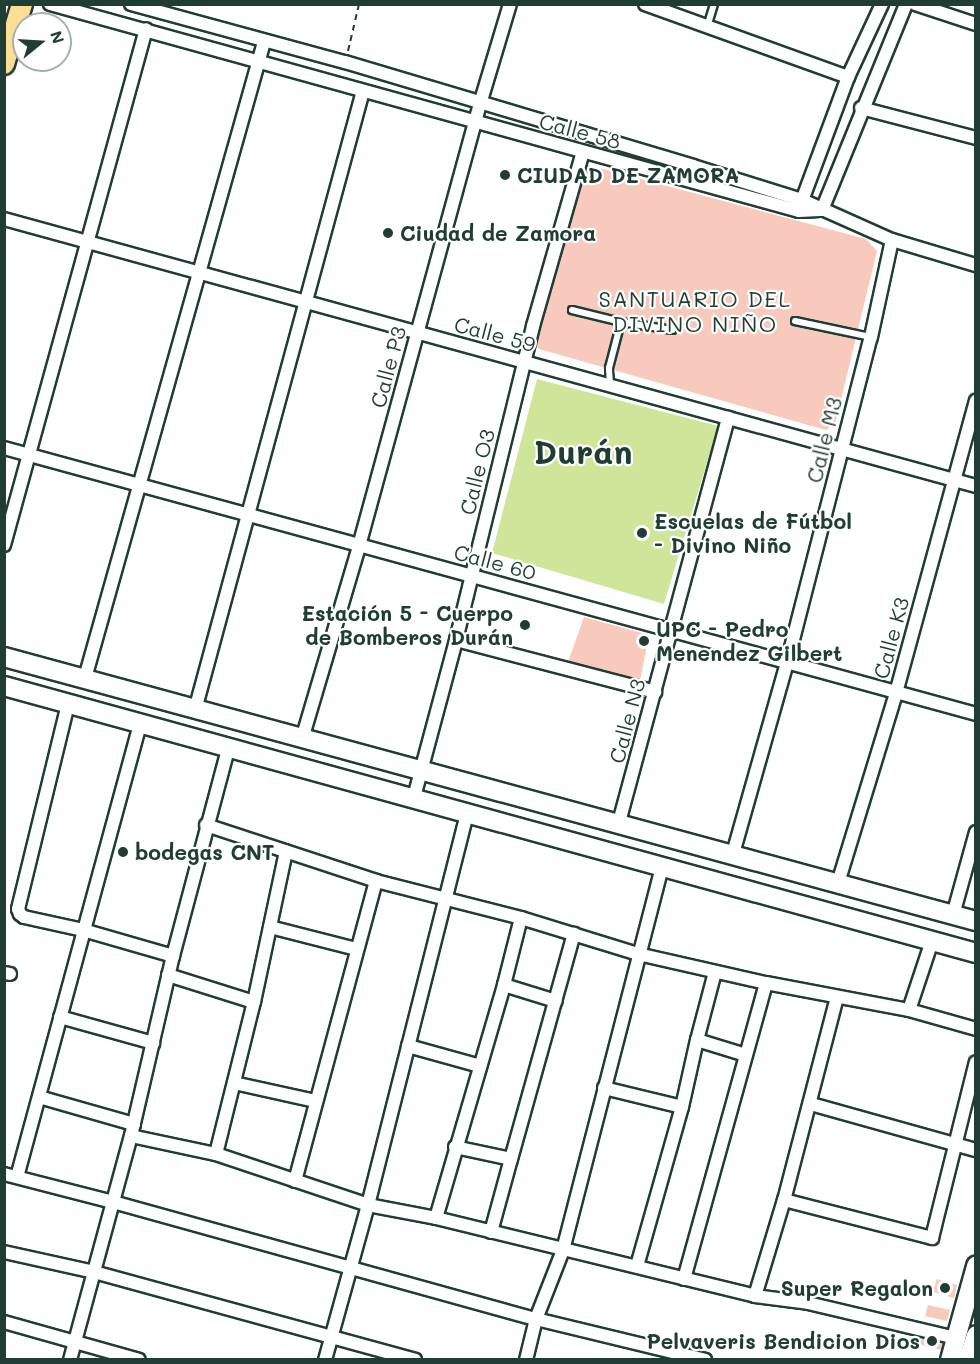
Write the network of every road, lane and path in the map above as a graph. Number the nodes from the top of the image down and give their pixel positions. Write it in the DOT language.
graph roads {
  1 [pos="22,4"];
  2 [pos="50,4"];
  3 [pos="131,4"];
  4 [pos="183,4"];
  5 [pos="359,4"];
  6 [pos="510,4"];
  7 [pos="645,4"];
  8 [pos="714,4"];
  9 [pos="882,4"];
  10 [pos="906,4"];
  11 [pos="915,4"];
  12 [pos="180,18"];
  13 [pos="975,24"];
  14 [pos="707,27"];
  15 [pos="146,29"];
  16 [pos="264,42"];
  17 [pos="258,61"];
  18 [pos="345,62"];
  19 [pos="4,64"];
  20 [pos="848,77"];
  21 [pos="363,91"];
  22 [pos="480,104"];
  23 [pos="861,108"];
  24 [pos="476,122"];
  25 [pos="975,138"];
  26 [pos="582,152"];
  27 [pos="801,206"];
  28 [pos="822,210"];
  29 [pos="4,219"];
  30 [pos="892,240"];
  31 [pos="89,243"];
  32 [pos="975,265"];
  33 [pos="199,273"];
  34 [pos="304,302"];
  35 [pos="572,309"];
  36 [pos="795,321"];
  37 [pos="621,322"];
  38 [pos="672,330"];
  39 [pos="417,333"];
  40 [pos="871,337"];
  41 [pos="524,362"];
  42 [pos="610,384"];
  43 [pos="975,401"];
  44 [pos="728,418"];
  45 [pos="4,447"];
  46 [pos="842,449"];
  47 [pos="29,455"];
  48 [pos="954,480"];
  49 [pos="141,486"];
  50 [pos="975,486"];
  51 [pos="249,515"];
  52 [pos="4,545"];
  53 [pos="359,546"];
  54 [pos="472,576"];
  55 [pos="671,631"];
  56 [pos="456,640"];
  57 [pos="4,657"];
  58 [pos="787,663"];
  59 [pos="85,678"];
  60 [pos="4,686"];
  61 [pos="656,693"];
  62 [pos="896,693"];
  63 [pos="68,704"];
  64 [pos="195,710"];
  65 [pos="975,714"];
  66 [pos="140,723"];
  67 [pos="302,739"];
  68 [pos="228,749"];
  69 [pos="421,770"];
  70 [pos="413,801"];
  71 [pos="467,815"];
  72 [pos="206,825"];
  73 [pos="618,826"];
  74 [pos="975,832"];
  75 [pos="286,851"];
  76 [pos="732,857"];
  77 [pos="663,867"];
  78 [pos="376,881"];
  79 [pos="838,883"];
  80 [pos="444,900"];
  81 [pos="953,915"];
  82 [pos="521,918"];
  83 [pos="975,921"];
  84 [pos="270,927"];
  85 [pos="83,930"];
  86 [pos="574,934"];
  87 [pos="932,942"];
  88 [pos="356,949"];
  89 [pos="638,954"];
  90 [pos="975,954"];
  91 [pos="173,956"];
  92 [pos="715,972"];
  93 [pos="168,975"];
  94 [pos="766,983"];
  95 [pos="504,985"];
  96 [pos="837,997"];
  97 [pos="556,1001"];
  98 [pos="254,1002"];
  99 [pos="909,1010"];
  100 [pos="60,1017"];
  101 [pos="975,1029"];
  102 [pos="697,1040"];
  103 [pos="153,1043"];
  104 [pos="408,1046"];
  105 [pos="746,1055"];
  106 [pos="975,1062"];
  107 [pos="480,1066"];
  108 [pos="234,1083"];
  109 [pos="604,1088"];
  110 [pos="39,1098"];
  111 [pos="316,1101"];
  112 [pos="811,1104"];
  113 [pos="682,1107"];
  114 [pos="134,1124"];
  115 [pos="131,1136"];
  116 [pos="953,1146"];
  117 [pos="455,1147"];
  118 [pos="975,1150"];
  119 [pos="216,1154"];
  120 [pos="511,1158"];
  121 [pos="4,1174"];
  122 [pos="17,1177"];
  123 [pos="295,1181"];
  124 [pos="784,1200"];
  125 [pos="113,1202"];
  126 [pos="368,1205"];
  127 [pos="436,1218"];
  128 [pos="491,1232"];
  129 [pos="563,1250"];
  130 [pos="4,1252"];
  131 [pos="350,1266"];
  132 [pos="637,1266"];
  133 [pos="975,1266"];
  134 [pos="94,1272"];
  135 [pos="684,1279"];
  136 [pos="755,1296"];
  137 [pos="536,1319"];
  138 [pos="4,1322"];
  139 [pos="975,1335"];
  140 [pos="331,1337"];
  141 [pos="956,1338"];
  142 [pos="75,1343"];
  143 [pos="407,1358"];
  144 [pos="971,1358"];
  145 [pos="70,1359"];
  146 [pos="139,1359"];
  147 [pos="325,1359"];
  148 [pos="526,1359"];
  149 [pos="705,1359"];
  150 [pos="950,1359"];
  1 -- 19 [label="main road"];
  2 -- 15 [label="street, Calle 58"];
  3 -- 12 [label="street, Calle 58"];
  4 -- 12 [label="street"];
  5 -- 18 [label="path"];
  6 -- 22 [label="street, Calle P3"];
  7 -- 14 [label="street"];
  8 -- 14 [label="lane"];
  9 -- 20 [label="street"];
  10 -- 23 [label="street"];
  11 -- 13 [label="street"];
  12 -- 16 [label="street, Calle 58"];
  14 -- 20 [label="street"];
  15 -- 17 [label="street, Calle 58"];
  15 -- 31 [label="street"];
  16 -- 17 [label="street"];
  16 -- 18 [label="street, Calle 58"];
  17 -- 21 [label="street, Calle 58"];
  17 -- 33 [label="street"];
  18 -- 22 [label="street, Calle 58"];
  20 -- 27 [label="street"];
  21 -- 24 [label="street, Calle 58"];
  21 -- 34 [label="street"];
  22 -- 24 [label="street, Calle P3"];
  22 -- 27 [label="street, Calle 58"];
  23 -- 25 [label="street"];
  23 -- 28 [label="street"];
  24 -- 26 [label="street, Calle 58"];
  24 -- 39 [label="street, Calle P3"];
  26 -- 27 [label="street, Calle 58"];
  26 -- 41 [label="street, Calle O3"];
  27 -- 28 [label="street, Calle 58"];
  28 -- 30 [label="street"];
  29 -- 31 [label="street, Calle 59"];
  30 -- 32 [label="street"];
  30 -- 40 [label="street, Calle M3"];
  31 -- 33 [label="street, Calle 59"];
  31 -- 47 [label="street"];
  33 -- 34 [label="street, Calle 59"];
  33 -- 49 [label="street"];
  34 -- 39 [label="street, Calle 59"];
  34 -- 51 [label="street"];
  35 -- 37 [label="lane"];
  36 -- 40 [label="lane"];
  37 -- 38 [label="lane"];
  37 -- 42 [label="lane"];
  39 -- 41 [label="street, Calle 59"];
  39 -- 53 [label="street, Calle P3"];
  40 -- 46 [label="street, Calle M3"];
  41 -- 42 [label="street, Calle 59"];
  41 -- 54 [label="street, Calle O3"];
  42 -- 44 [label="street, Calle 59"];
  43 -- 48 [label="street, Calle K3"];
  44 -- 46 [label="street, Calle 59"];
  44 -- 55 [label="street, Calle N3"];
  45 -- 47 [label="street, Calle 60"];
  46 -- 48 [label="street, Calle 59"];
  46 -- 58 [label="street, Calle M3"];
  47 -- 49 [label="street, Calle 60"];
  47 -- 52 [label="street"];
  48 -- 50 [label="street, Calle 59"];
  48 -- 62 [label="street, Calle K3"];
  49 -- 51 [label="street, Calle 60"];
  49 -- 59 [label="street"];
  51 -- 53 [label="street, Calle 60"];
  51 -- 64 [label="street"];
  53 -- 54 [label="street, Calle 60"];
  53 -- 67 [label="street, Calle P3"];
  54 -- 55 [label="street, Calle 60"];
  54 -- 56 [label="street, Calle O3"];
  55 -- 58 [label="street, Calle 60"];
  55 -- 61 [label="street, Calle N3"];
  56 -- 61 [label="street"];
  56 -- 69 [label="street, Calle O3"];
  57 -- 59 [label="street"];
  58 -- 62 [label="street, Calle 60"];
  58 -- 76 [label="street, Calle M3"];
  59 -- 64 [label="street"];
  60 -- 63 [label="street"];
  61 -- 73 [label="street, Calle N3"];
  62 -- 65 [label="street, Calle 60"];
  62 -- 79 [label="street, Calle K3"];
  63 -- 66 [label="street"];
  63 -- 85 [label="street"];
  64 -- 67 [label="street"];
  66 -- 68 [label="street"];
  66 -- 85 [label="street"];
  67 -- 69 [label="street"];
  68 -- 70 [label="street"];
  68 -- 72 [label="street"];
  69 -- 70 [label="street, Calle O3"];
  69 -- 73 [label="street"];
  70 -- 71 [label="street"];
  71 -- 77 [label="street"];
  71 -- 80 [label="street"];
  72 -- 75 [label="street"];
  72 -- 91 [label="street"];
  73 -- 76 [label="street"];
  74 -- 81 [label="street"];
  75 -- 78 [label="street"];
  75 -- 84 [label="street"];
  76 -- 79 [label="street"];
  77 -- 87 [label="street"];
  77 -- 89 [label="street"];
  78 -- 80 [label="street"];
  78 -- 88 [label="street"];
  79 -- 81 [label="street"];
  80 -- 82 [label="street"];
  80 -- 104 [label="street"];
  81 -- 83 [label="street"];
  82 -- 86 [label="street"];
  82 -- 95 [label="street"];
  84 -- 88 [label="street"];
  84 -- 98 [label="street"];
  85 -- 91 [label="street"];
  85 -- 100 [label="street"];
  86 -- 89 [label="street"];
  86 -- 97 [label="street"];
  87 -- 90 [label="street"];
  87 -- 99 [label="street"];
  88 -- 111 [label="street"];
  89 -- 92 [label="street"];
  89 -- 109 [label="street"];
  91 -- 93 [label="street"];
  92 -- 94 [label="street"];
  92 -- 102 [label="street"];
  93 -- 98 [label="street"];
  93 -- 103 [label="street"];
  94 -- 96 [label="street"];
  94 -- 105 [label="street"];
  95 -- 97 [label="street"];
  95 -- 107 [label="street"];
  96 -- 99 [label="street"];
  96 -- 112 [label="street"];
  97 -- 120 [label="street"];
  98 -- 108 [label="street"];
  99 -- 101 [label="street"];
  100 -- 103 [label="street"];
  100 -- 110 [label="street"];
  102 -- 105 [label="street"];
  102 -- 113 [label="street"];
  103 -- 114 [label="street"];
  104 -- 107 [label="street"];
  104 -- 126 [label="street"];
  105 -- 135 [label="street"];
  106 -- 116 [label="street"];
  107 -- 117 [label="street"];
  108 -- 111 [label="street"];
  108 -- 119 [label="street"];
  109 -- 113 [label="street"];
  109 -- 129 [label="street"];
  110 -- 114 [label="street"];
  110 -- 122 [label="street"];
  111 -- 123 [label="street"];
  112 -- 116 [label="street"];
  112 -- 124 [label="street"];
  113 -- 132 [label="street"];
  114 -- 115 [label="street"];
  115 -- 119 [label="street"];
  115 -- 125 [label="street"];
  116 -- 118 [label="street"];
  116 -- 124 [label="street"];
  117 -- 120 [label="street"];
  117 -- 127 [label="street"];
  119 -- 123 [label="street"];
  120 -- 128 [label="street"];
  121 -- 122 [label="street"];
  122 -- 125 [label="street"];
  123 -- 126 [label="street"];
  124 -- 136 [label="street"];
  125 -- 131 [label="street"];
  125 -- 134 [label="street"];
  126 -- 127 [label="street"];
  126 -- 131 [label="street"];
  127 -- 128 [label="street"];
  128 -- 129 [label="street"];
  129 -- 132 [label="street"];
  129 -- 137 [label="street"];
  130 -- 134 [label="street"];
  131 -- 137 [label="street"];
  131 -- 140 [label="street"];
  132 -- 135 [label="street"];
  133 -- 141 [label="street"];
  134 -- 140 [label="street"];
  134 -- 142 [label="street"];
  135 -- 136 [label="street"];
  136 -- 141 [label="street"];
  137 -- 148 [label="street"];
  137 -- 149 [label="street"];
  138 -- 142 [label="street"];
  139 -- 144 [label="street"];
  140 -- 143 [label="street"];
  140 -- 147 [label="street"];
  141 -- 150 [label="street"];
  142 -- 145 [label="street"];
  142 -- 146 [label="street"];
}
